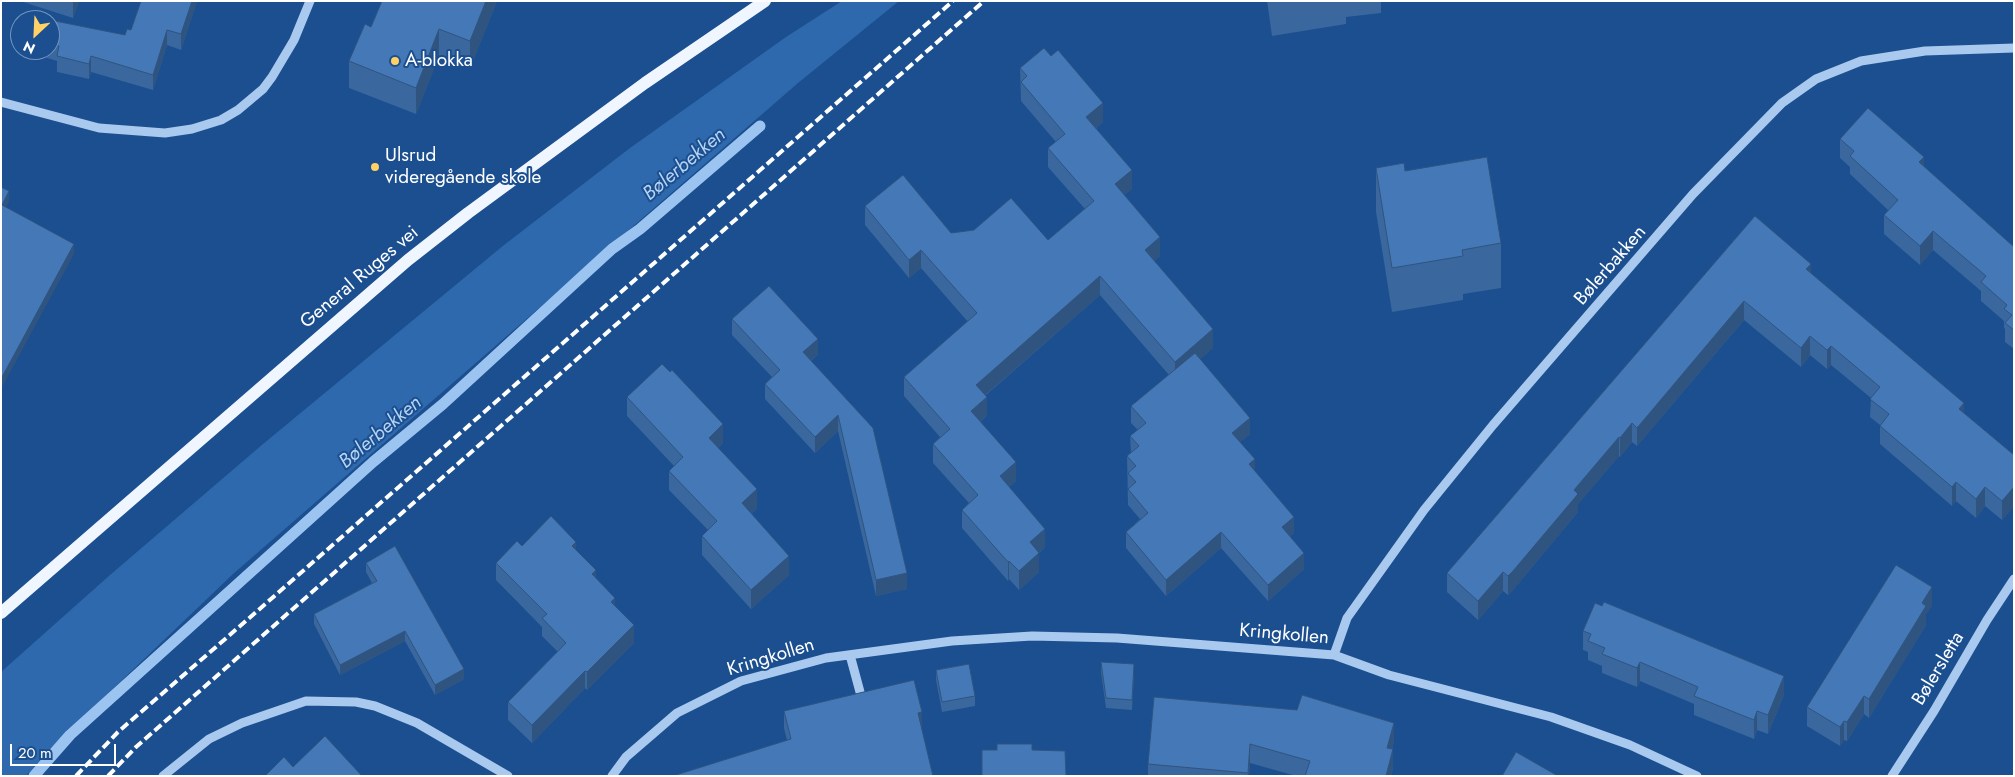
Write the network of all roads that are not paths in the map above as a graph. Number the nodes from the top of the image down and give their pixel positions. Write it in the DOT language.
graph roads {
  1 [pos="310,1"];
  2 [pos="765,1"];
  3 [pos="2014,48"];
  4 [pos="1,102"];
  5 [pos="2014,579"];
  6 [pos="1,612"];
  7 [pos="850,655"];
  8 [pos="1334,655"];
  9 [pos="860,692"];
  10 [pos="163,776"];
  11 [pos="508,776"];
  12 [pos="612,776"];
  13 [pos="1696,776"];
  14 [pos="1892,776"];
  1 -- 4 [label="street"];
  2 -- 6 [label="main road, General Ruges vei"];
  3 -- 8 [label="street, Bølerbakken"];
  5 -- 14 [label="street, Bølersletta"];
  7 -- 8 [label="street, Kringkollen"];
  7 -- 9 [label="street"];
  7 -- 12 [label="street, Kringkollen"];
  8 -- 13 [label="street, Kringkollen"];
  10 -- 11 [label="street"];
}
